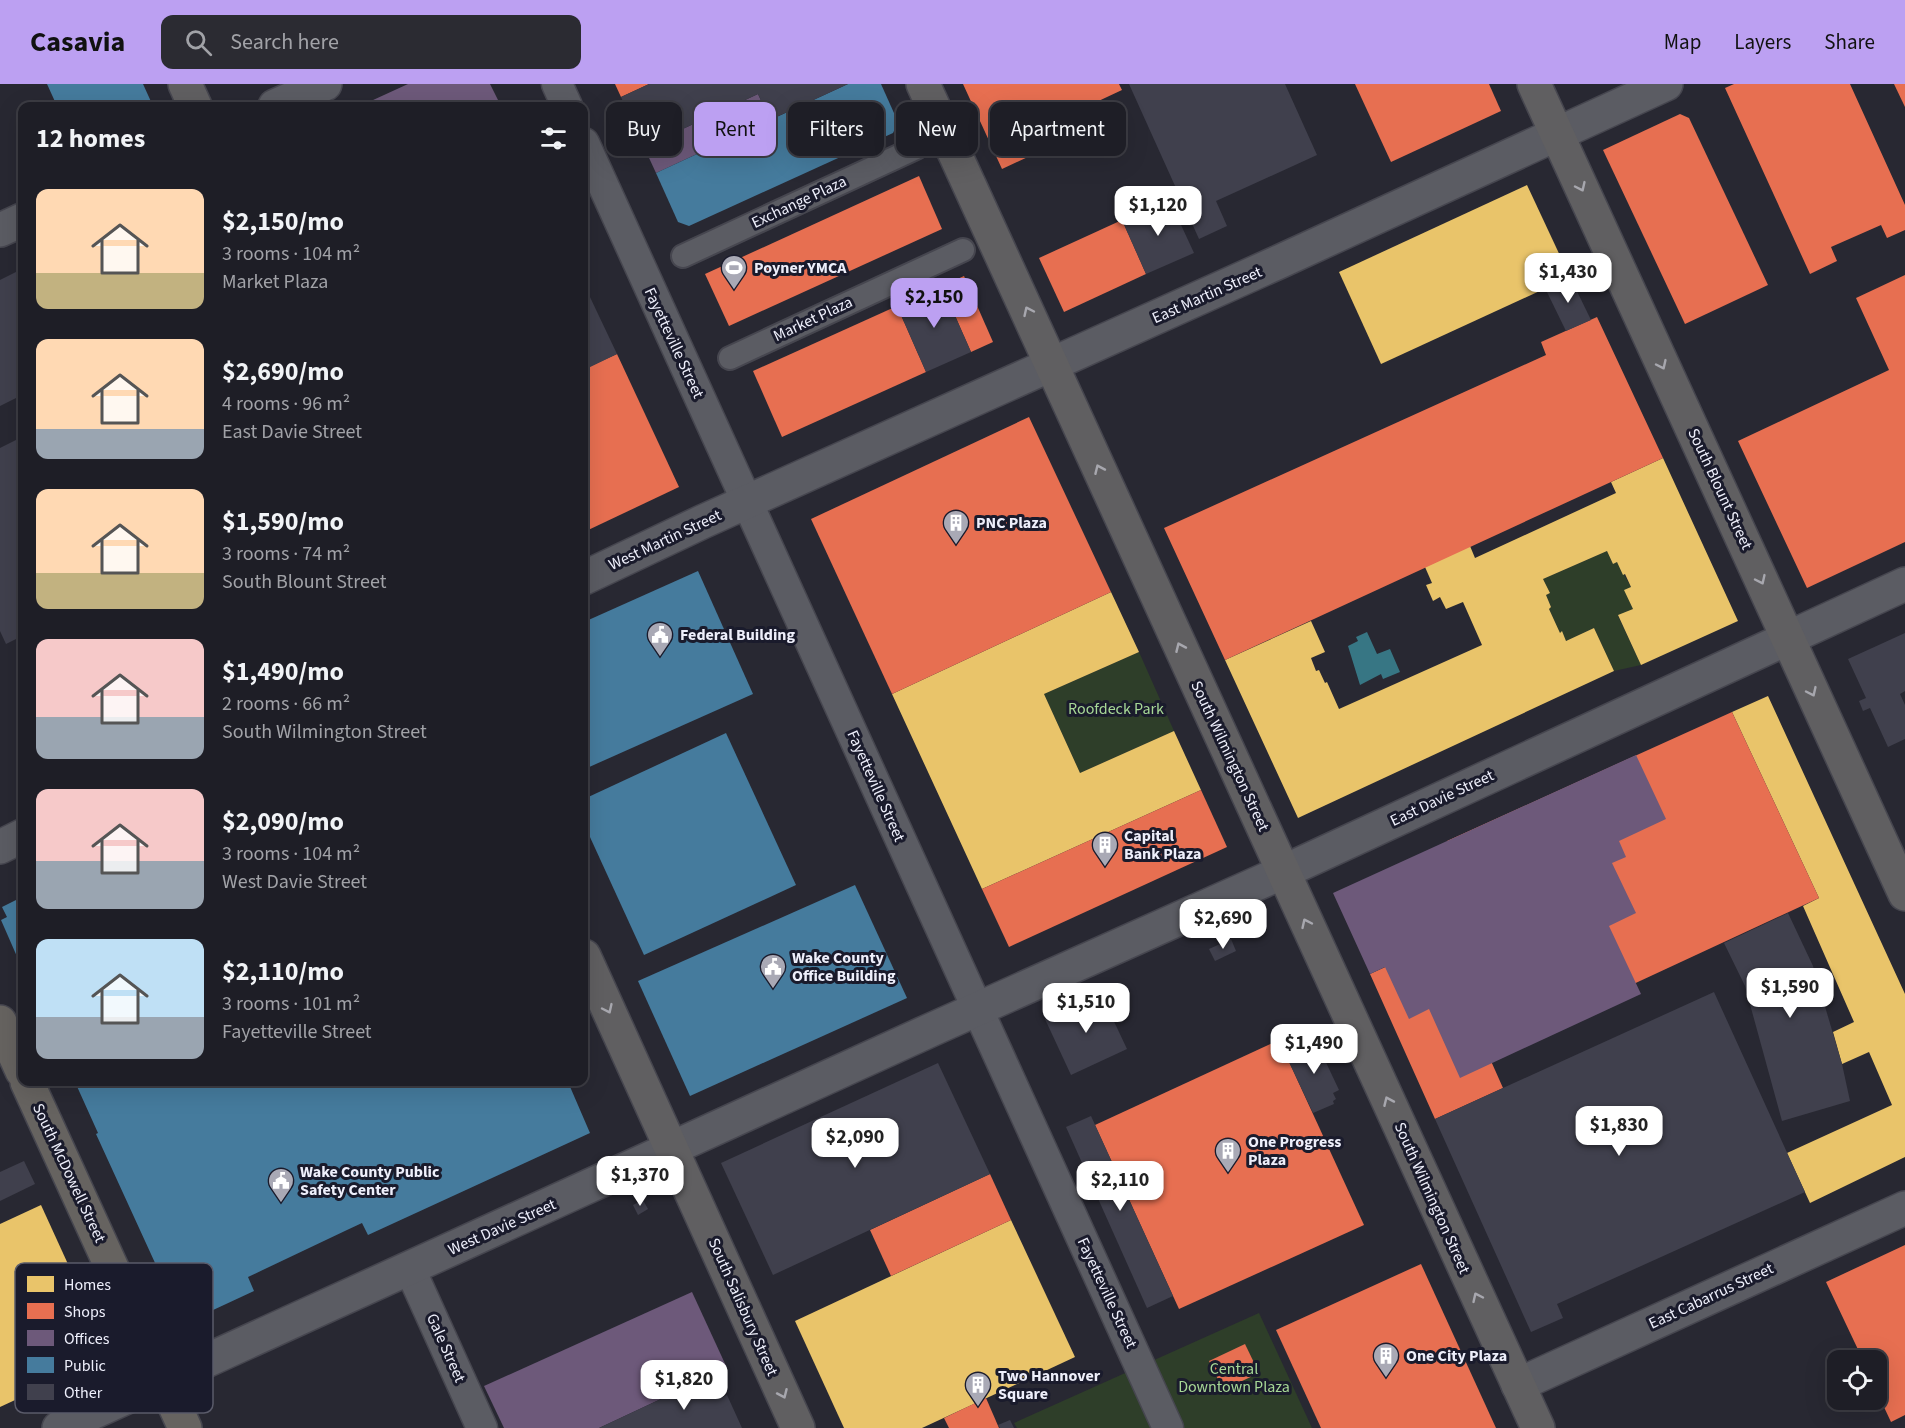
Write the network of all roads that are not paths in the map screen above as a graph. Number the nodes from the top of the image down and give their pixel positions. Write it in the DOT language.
graph roads {
  1 [pos="185,84"];
  2 [pos="325,84"];
  3 [pos="557,84"];
  4 [pos="923,84"];
  5 [pos="1534,84"];
  6 [pos="1666,84"];
  7 [pos="193,102"];
  8 [pos="284,102"];
  9 [pos="565,102"];
  10 [pos="1557,134"];
  11 [pos="588,152"];
  12 [pos="899,156"];
  13 [pos="18,222"];
  14 [pos="0,230"];
  15 [pos="963,250"];
  16 [pos="683,256"];
  17 [pos="730,358"];
  18 [pos="1052,365"];
  19 [pos="747,502"];
  20 [pos="588,576"];
  21 [pos="1905,584"];
  22 [pos="1788,639"];
  23 [pos="18,838"];
  24 [pos="0,847"];
  25 [pos="1283,872"];
  26 [pos="1905,894"];
  27 [pos="588,965"];
  28 [pos="978,1010"];
  29 [pos="0,1022"];
  30 [pos="18,1062"];
  31 [pos="29,1086"];
  32 [pos="672,1150"];
  33 [pos="1905,1208"];
  34 [pos="109,1263"];
  35 [pos="410,1269"];
  36 [pos="213,1358"];
  37 [pos="1518,1385"];
  38 [pos="92,1413"];
  39 [pos="178,1413"];
  40 [pos="59,1428"];
  41 [pos="185,1428"];
  42 [pos="482,1428"];
  43 [pos="798,1428"];
  44 [pos="1168,1428"];
  45 [pos="1538,1428"];
  1 -- 7 [label="main road"];
  2 -- 8 [label="street"];
  3 -- 9 [label="street"];
  18 -- 4 [label="main road, South Wilmington Street, one-way"];
  5 -- 10 [label="main road, South Blount Street"];
  6 -- 10 [label="street, East Martin Street"];
  10 -- 18 [label="street, East Martin Street"];
  10 -- 22 [label="main road, South Blount Street, one-way"];
  11 -- 19 [label="street, Fayetteville Street"];
  12 -- 16 [label="street, Exchange Plaza"];
  13 -- 14 [label="street"];
  15 -- 17 [label="street, Market Plaza"];
  18 -- 19 [label="street, East Martin Street"];
  25 -- 18 [label="main road, South Wilmington Street, one-way"];
  19 -- 20 [label="street, West Martin Street"];
  19 -- 28 [label="street, Fayetteville Street"];
  21 -- 22 [label="street, East Davie Street"];
  22 -- 25 [label="street, East Davie Street"];
  22 -- 26 [label="main road, South Blount Street, one-way"];
  23 -- 24 [label="street"];
  25 -- 28 [label="street, East Davie Street"];
  37 -- 25 [label="main road, South Wilmington Street, one-way"];
  27 -- 32 [label="main road, South Salisbury Street, one-way"];
  28 -- 32 [label="street, West Davie Street"];
  28 -- 44 [label="street, Fayetteville Street"];
  29 -- 30 [label="main road"];
  31 -- 34 [label="main road, South McDowell Street"];
  32 -- 35 [label="street, West Davie Street"];
  32 -- 43 [label="main road, South Salisbury Street, one-way"];
  33 -- 37 [label="street, East Cabarrus Street"];
  35 -- 36 [label="street, West Davie Street"];
  35 -- 42 [label="street, Gale Street"];
  37 -- 45 [label="main road, South Wilmington Street"];
  38 -- 40 [label="street, West Davie Street"];
  39 -- 41 [label="main road, South McDowell Street"];
}
